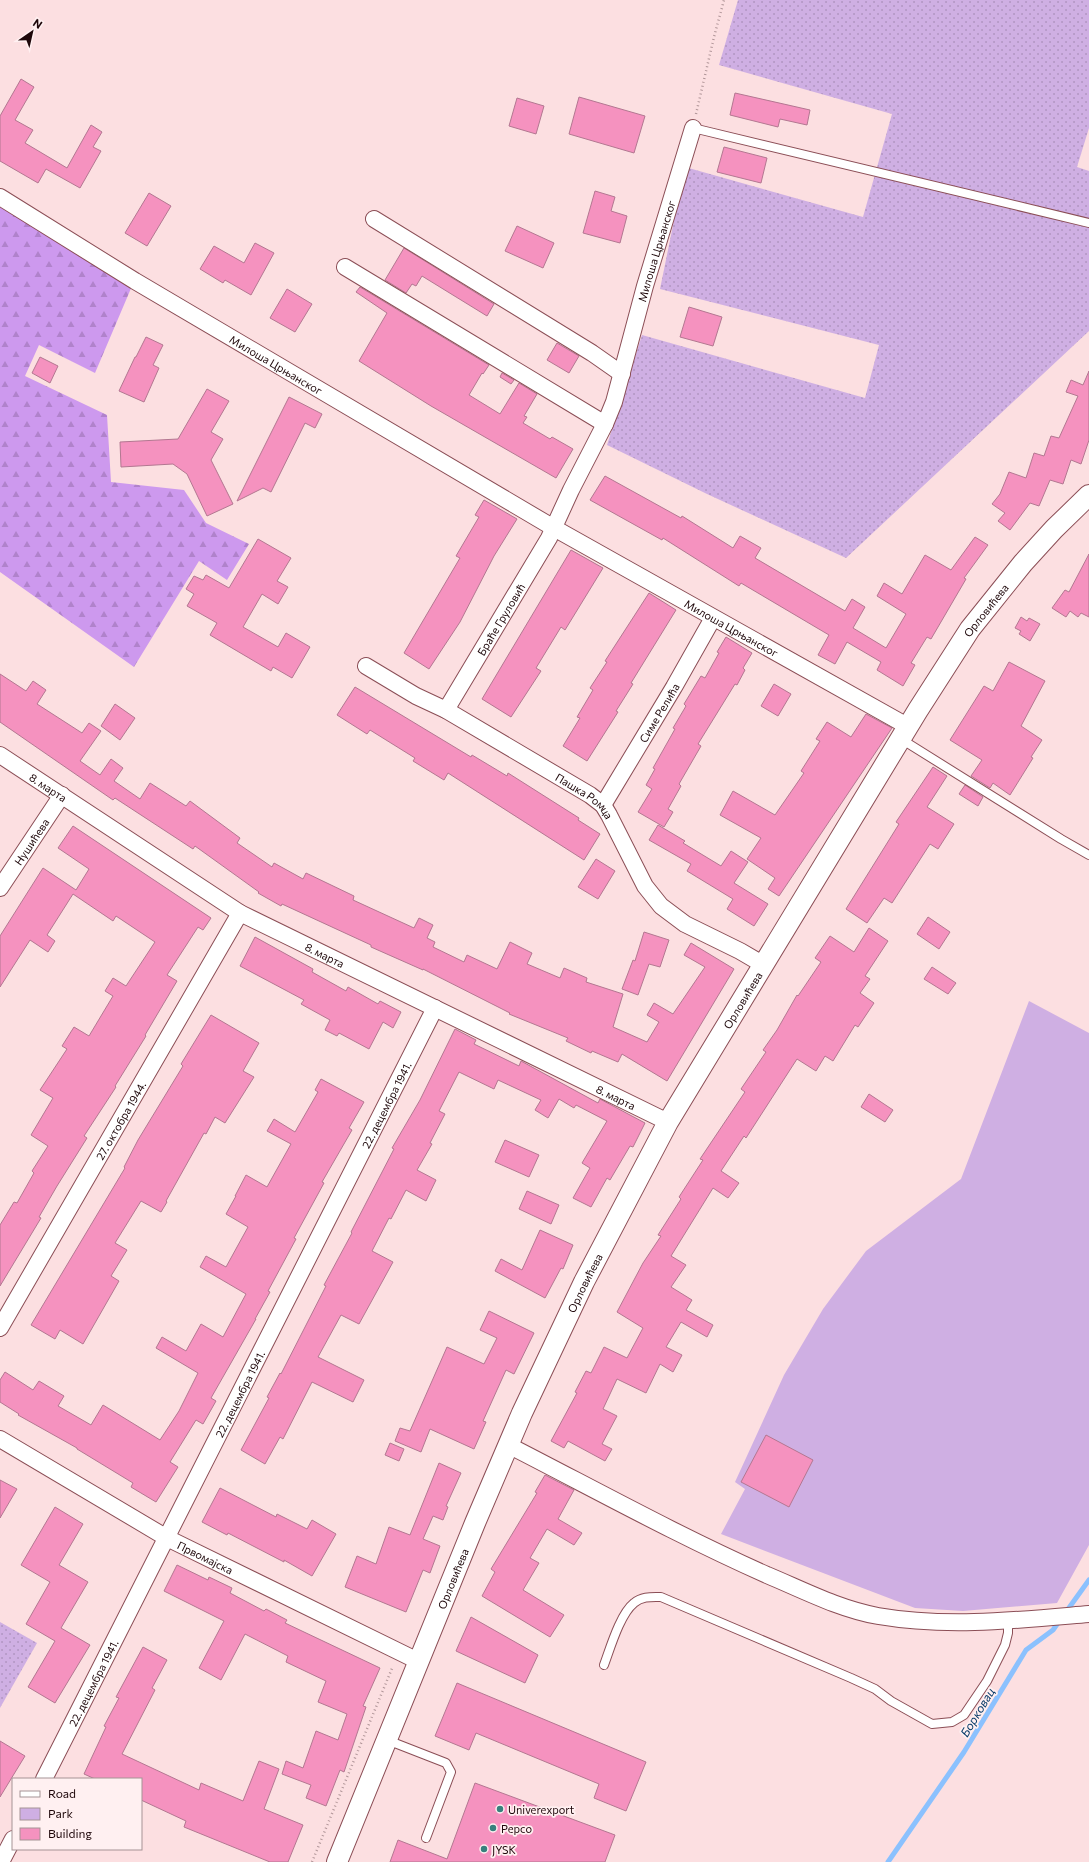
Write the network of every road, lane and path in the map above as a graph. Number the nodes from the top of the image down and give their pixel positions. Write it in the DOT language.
graph roads {
  1 [pos="724,0"];
  2 [pos="693,128"];
  3 [pos="0,197"];
  4 [pos="374,219"];
  5 [pos="1089,223"];
  6 [pos="345,267"];
  7 [pos="622,374"];
  8 [pos="605,424"];
  9 [pos="1089,495"];
  10 [pos="554,528"];
  11 [pos="713,618"];
  12 [pos="366,666"];
  13 [pos="446,710"];
  14 [pos="905,733"];
  15 [pos="0,755"];
  16 [pos="62,796"];
  17 [pos="603,806"];
  18 [pos="1089,855"];
  19 [pos="0,888"];
  20 [pos="240,913"];
  21 [pos="764,965"];
  22 [pos="435,1008"];
  23 [pos="668,1122"];
  24 [pos="0,1328"];
  25 [pos="0,1439"];
  26 [pos="508,1445"];
  27 [pos="167,1538"];
  28 [pos="1085,1615"];
  29 [pos="1008,1620"];
  30 [pos="399,1652"];
  31 [pos="418,1661"];
  32 [pos="604,1666"];
  33 [pos="387,1740"];
  34 [pos="45,1778"];
  35 [pos="426,1838"];
  36 [pos="12,1841"];
  37 [pos="1,1862"];
  38 [pos="312,1862"];
  39 [pos="337,1862"];
  1 -- 2 [label="path"];
  2 -- 5 [label="lane"];
  2 -- 7 [label="street, Милоша Црњанског"];
  3 -- 10 [label="street, Милоша Црњанског"];
  4 -- 7 [label="street"];
  6 -- 8 [label="street"];
  7 -- 8 [label="street, Милоша Црњанског"];
  8 -- 10 [label="street, Милоша Црњанског"];
  9 -- 14 [label="street, Орловићева"];
  10 -- 11 [label="street, Милоша Црњанског"];
  10 -- 13 [label="street, Браће Груловић"];
  11 -- 14 [label="street, Милоша Црњанског"];
  11 -- 17 [label="street, Симе Релића"];
  12 -- 13 [label="street, Пашка Ромца"];
  13 -- 17 [label="street, Пашка Ромца"];
  14 -- 18 [label="lane"];
  14 -- 21 [label="street, Орловићева"];
  15 -- 16 [label="street, 8. марта"];
  16 -- 19 [label="street, Нушићева"];
  16 -- 20 [label="street, 8. марта"];
  17 -- 21 [label="street, Пашка Ромца"];
  20 -- 22 [label="street, 8. марта"];
  20 -- 24 [label="street, 27. октобра 1944."];
  21 -- 23 [label="street, Орловићева"];
  22 -- 23 [label="street, 8. марта"];
  22 -- 27 [label="street, 22. децембра 1941."];
  23 -- 26 [label="street, Орловићева"];
  25 -- 27 [label="street, Првомајска"];
  26 -- 29 [label="street"];
  26 -- 31 [label="street, Орловићева"];
  27 -- 30 [label="street, Првомајска"];
  27 -- 34 [label="street, 22. децембра 1941."];
  28 -- 29 [label="street"];
  29 -- 32 [label="lane"];
  30 -- 31 [label="street, Првомајска"];
  30 -- 38 [label="path"];
  31 -- 33 [label="street, Орловићева"];
  33 -- 35 [label="lane"];
  33 -- 39 [label="street, Орловићева"];
  36 -- 37 [label="street"];
}
